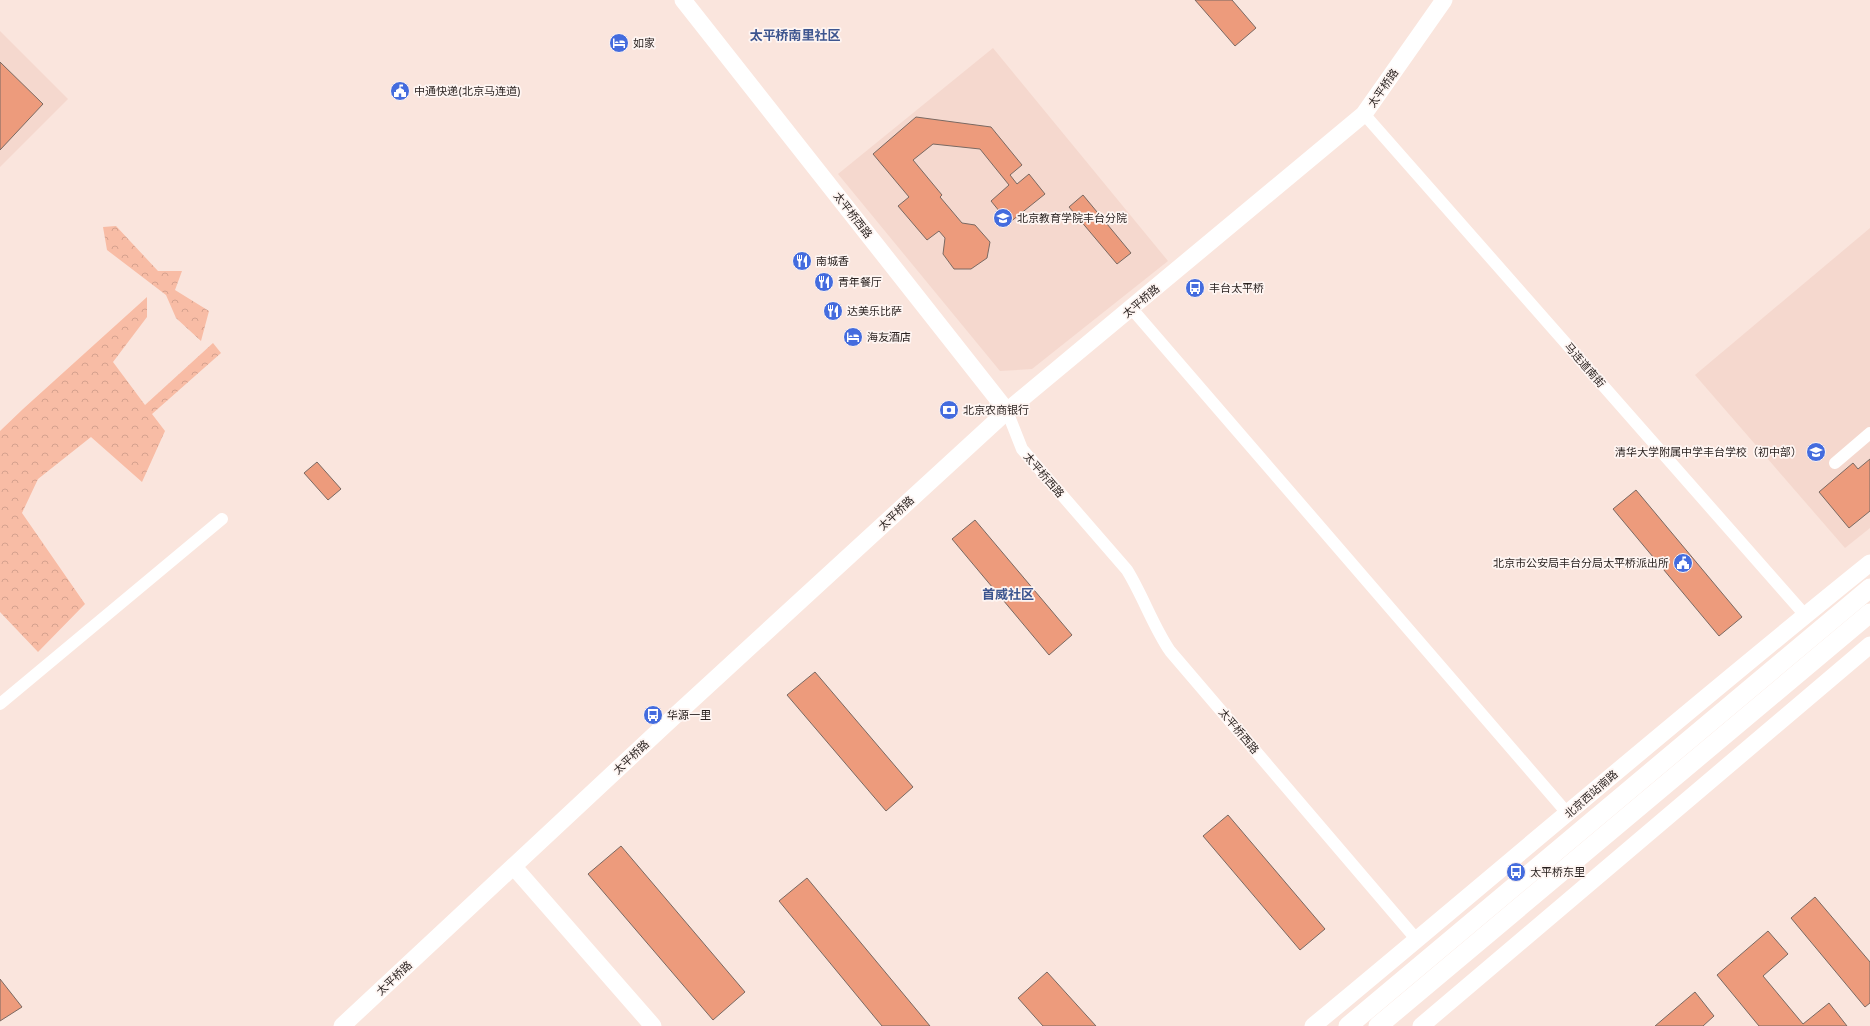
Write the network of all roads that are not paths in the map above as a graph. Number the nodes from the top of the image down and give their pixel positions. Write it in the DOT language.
graph roads {
  1 [pos="683,0"];
  2 [pos="1444,0"];
  3 [pos="1364,114"];
  4 [pos="1132,309"];
  5 [pos="1007,411"];
  6 [pos="1870,433"];
  7 [pos="1835,463"];
  8 [pos="222,519"];
  9 [pos="1870,563"];
  10 [pos="1870,588"];
  11 [pos="1870,613"];
  12 [pos="1805,615"];
  13 [pos="1870,646"];
  14 [pos="0,704"];
  15 [pos="1568,814"];
  16 [pos="514,866"];
  17 [pos="1417,940"];
  18 [pos="342,1026"];
  19 [pos="653,1026"];
  20 [pos="1313,1026"];
  21 [pos="1348,1026"];
  22 [pos="1378,1026"];
  23 [pos="1420,1026"];
  1 -- 5 [label="street, 太平桥西路"];
  2 -- 3 [label="street, 太平桥路"];
  3 -- 4 [label="street, 太平桥路"];
  3 -- 12 [label="street, 马连道南街"];
  4 -- 5 [label="street, 太平桥路"];
  4 -- 15 [label="street"];
  5 -- 16 [label="street, 太平桥路"];
  5 -- 17 [label="street, 太平桥西路"];
  6 -- 7 [label="street"];
  8 -- 14 [label="street"];
  9 -- 12 [label="street, 北京西站南路"];
  10 -- 21 [label="main road, 北京西站南路"];
  11 -- 22 [label="main road"];
  12 -- 15 [label="street, 北京西站南路"];
  13 -- 23 [label="street"];
  15 -- 17 [label="street, 北京西站南路"];
  16 -- 18 [label="street, 太平桥路"];
  16 -- 19 [label="street"];
  17 -- 20 [label="street, 北京西站南路"];
}
